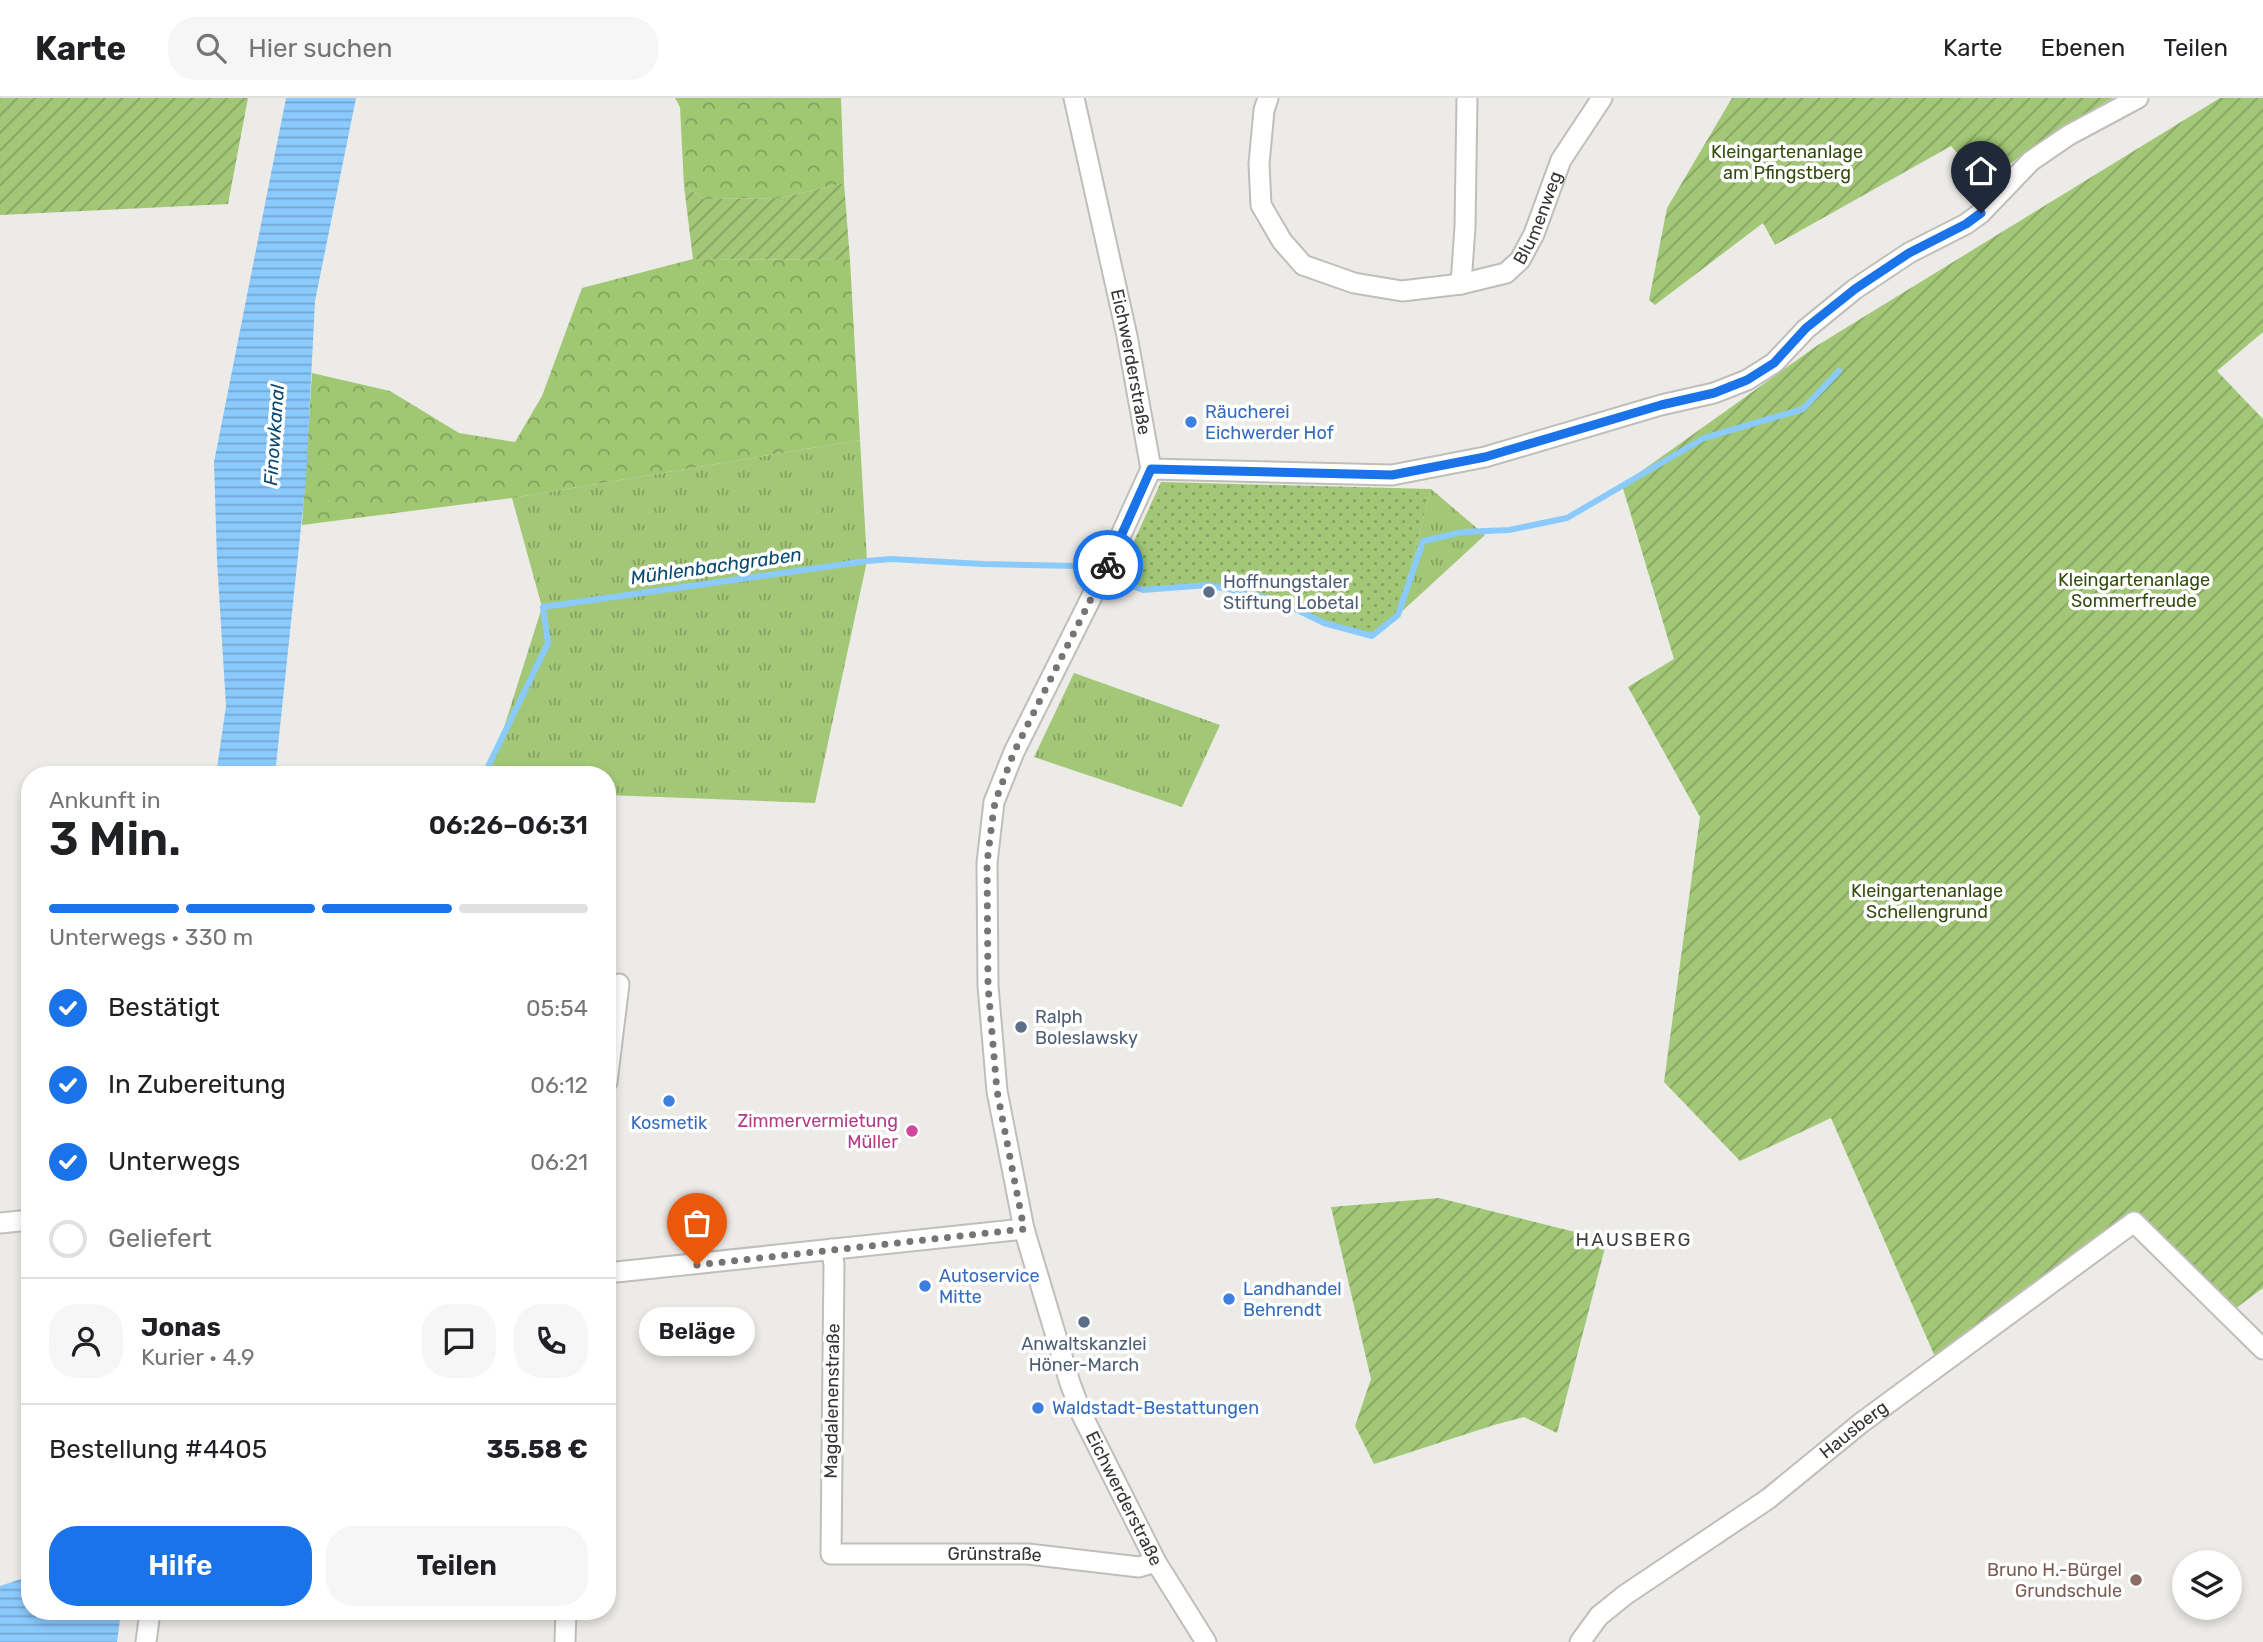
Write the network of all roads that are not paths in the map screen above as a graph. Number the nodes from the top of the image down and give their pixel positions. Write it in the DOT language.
graph roads {
  1 [pos="1074,98"];
  2 [pos="1268,98"];
  3 [pos="1467,98"];
  4 [pos="1602,98"];
  5 [pos="2138,98"];
  6 [pos="1461,284"];
  7 [pos="1151,469"];
  8 [pos="619,984"];
  9 [pos="616,1008"];
  10 [pos="21,1221"];
  11 [pos="0,1223"];
  12 [pos="1024,1229"];
  13 [pos="831,1249"];
  14 [pos="616,1272"];
  15 [pos="2263,1349"];
  16 [pos="831,1554"];
  17 [pos="1156,1562"];
  18 [pos="149,1620"];
  19 [pos="566,1620"];
  20 [pos="146,1642"];
  21 [pos="565,1642"];
  22 [pos="1206,1642"];
  23 [pos="1580,1642"];
  1 -- 7 [label="street, Eichwerderstraße"];
  2 -- 6 [label="street, Blumenweg"];
  3 -- 6 [label="street"];
  4 -- 6 [label="street, Blumenweg"];
  5 -- 7 [label="street"];
  7 -- 12 [label="street, Eichwerderstraße"];
  8 -- 9 [label="street"];
  10 -- 11 [label="street"];
  12 -- 13 [label="street"];
  12 -- 17 [label="street, Eichwerderstraße"];
  13 -- 14 [label="street"];
  13 -- 16 [label="street, Magdalenenstraße"];
  15 -- 23 [label="street, Hausberg"];
  16 -- 17 [label="street, Grünstraße"];
  17 -- 22 [label="street, Eichwerderstraße"];
  18 -- 20 [label="street"];
  19 -- 21 [label="street"];
}
